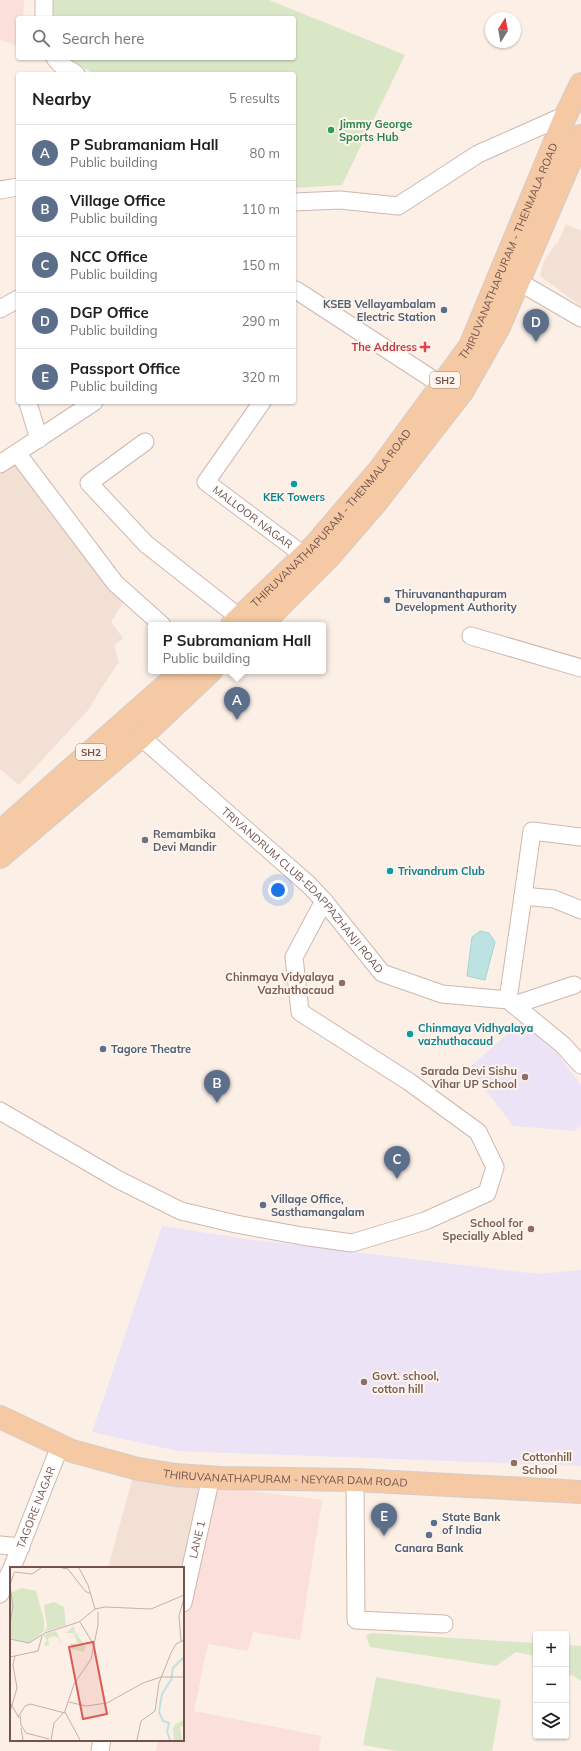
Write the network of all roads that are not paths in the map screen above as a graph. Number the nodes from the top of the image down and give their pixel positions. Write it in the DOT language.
graph roads {
  1 [pos="44,0"];
  2 [pos="44,16"];
  3 [pos="57,60"];
  4 [pos="73,72"];
  5 [pos="581,84"];
  6 [pos="566,115"];
  7 [pos="581,136"];
  8 [pos="16,187"];
  9 [pos="0,190"];
  10 [pos="296,202"];
  11 [pos="510,277"];
  12 [pos="296,290"];
  13 [pos="16,300"];
  14 [pos="0,309"];
  15 [pos="581,318"];
  16 [pos="450,391"];
  17 [pos="28,404"];
  18 [pos="91,404"];
  19 [pos="261,404"];
  20 [pos="39,438"];
  21 [pos="145,442"];
  22 [pos="17,453"];
  23 [pos="0,464"];
  24 [pos="312,561"];
  25 [pos="236,621"];
  26 [pos="159,622"];
  27 [pos="263,622"];
  28 [pos="471,636"];
  29 [pos="581,668"];
  30 [pos="179,674"];
  31 [pos="208,674"];
  32 [pos="140,737"];
  33 [pos="0,832"];
  34 [pos="581,837"];
  35 [pos="0,857"];
  36 [pos="523,896"];
  37 [pos="324,901"];
  38 [pos="581,910"];
  39 [pos="574,985"];
  40 [pos="511,1002"];
  41 [pos="581,1065"];
  42 [pos="0,1111"];
  43 [pos="0,1416"];
  44 [pos="60,1446"];
  45 [pos="211,1476"];
  46 [pos="355,1480"];
  47 [pos="581,1492"];
  48 [pos="0,1545"];
  49 [pos="22,1547"];
  50 [pos="12,1567"];
  51 [pos="10,1571"];
  52 [pos="0,1594"];
  53 [pos="184,1598"];
  54 [pos="444,1624"];
  55 [pos="102,1741"];
  56 [pos="100,1751"];
  1 -- 2 [label="street"];
  3 -- 4 [label="street"];
  5 -- 6 [label="main road, THIRUVANATHAPURAM - THENMALA ROAD"];
  6 -- 10 [label="street"];
  6 -- 11 [label="main road, THIRUVANATHAPURAM - THENMALA ROAD"];
  7 -- 11 [label="main road"];
  8 -- 9 [label="street"];
  11 -- 15 [label="street"];
  11 -- 16 [label="main road"];
  12 -- 16 [label="street"];
  13 -- 14 [label="street"];
  16 -- 24 [label="main road"];
  17 -- 20 [label="street"];
  18 -- 20 [label="street"];
  19 -- 24 [label="street, MALLOOR NAGAR"];
  20 -- 22 [label="street"];
  21 -- 25 [label="street"];
  22 -- 23 [label="street"];
  22 -- 26 [label="street"];
  24 -- 25 [label="main road, THIRUVANATHAPURAM - THENMALA ROAD"];
  24 -- 27 [label="main road"];
  28 -- 29 [label="street"];
  30 -- 33 [label="main road, SH2"];
  31 -- 32 [label="main road"];
  32 -- 35 [label="main road"];
  32 -- 37 [label="street, TRIVANDRUM CLUB-EDAPPAZHANJI ROAD"];
  34 -- 36 [label="street"];
  36 -- 38 [label="street"];
  36 -- 40 [label="street"];
  37 -- 40 [label="street, TRIVANDRUM CLUB-EDAPPAZHANJI ROAD"];
  37 -- 42 [label="street"];
  39 -- 40 [label="street"];
  40 -- 41 [label="street"];
  43 -- 44 [label="main road, THIRUVANATHAPURAM - NEYYAR DAM ROAD"];
  44 -- 45 [label="main road, THIRUVANATHAPURAM - NEYYAR DAM ROAD"];
  44 -- 49 [label="street, TAGORE NAGAR"];
  45 -- 46 [label="main road, THIRUVANATHAPURAM - NEYYAR DAM ROAD"];
  45 -- 53 [label="street, LANE 1"];
  46 -- 47 [label="main road, THIRUVANATHAPURAM - NEYYAR DAM ROAD"];
  46 -- 54 [label="street"];
  48 -- 49 [label="street"];
  49 -- 50 [label="street, TAGORE NAGAR"];
  51 -- 52 [label="street, TAGORE NAGAR"];
  55 -- 56 [label="street"];
}
